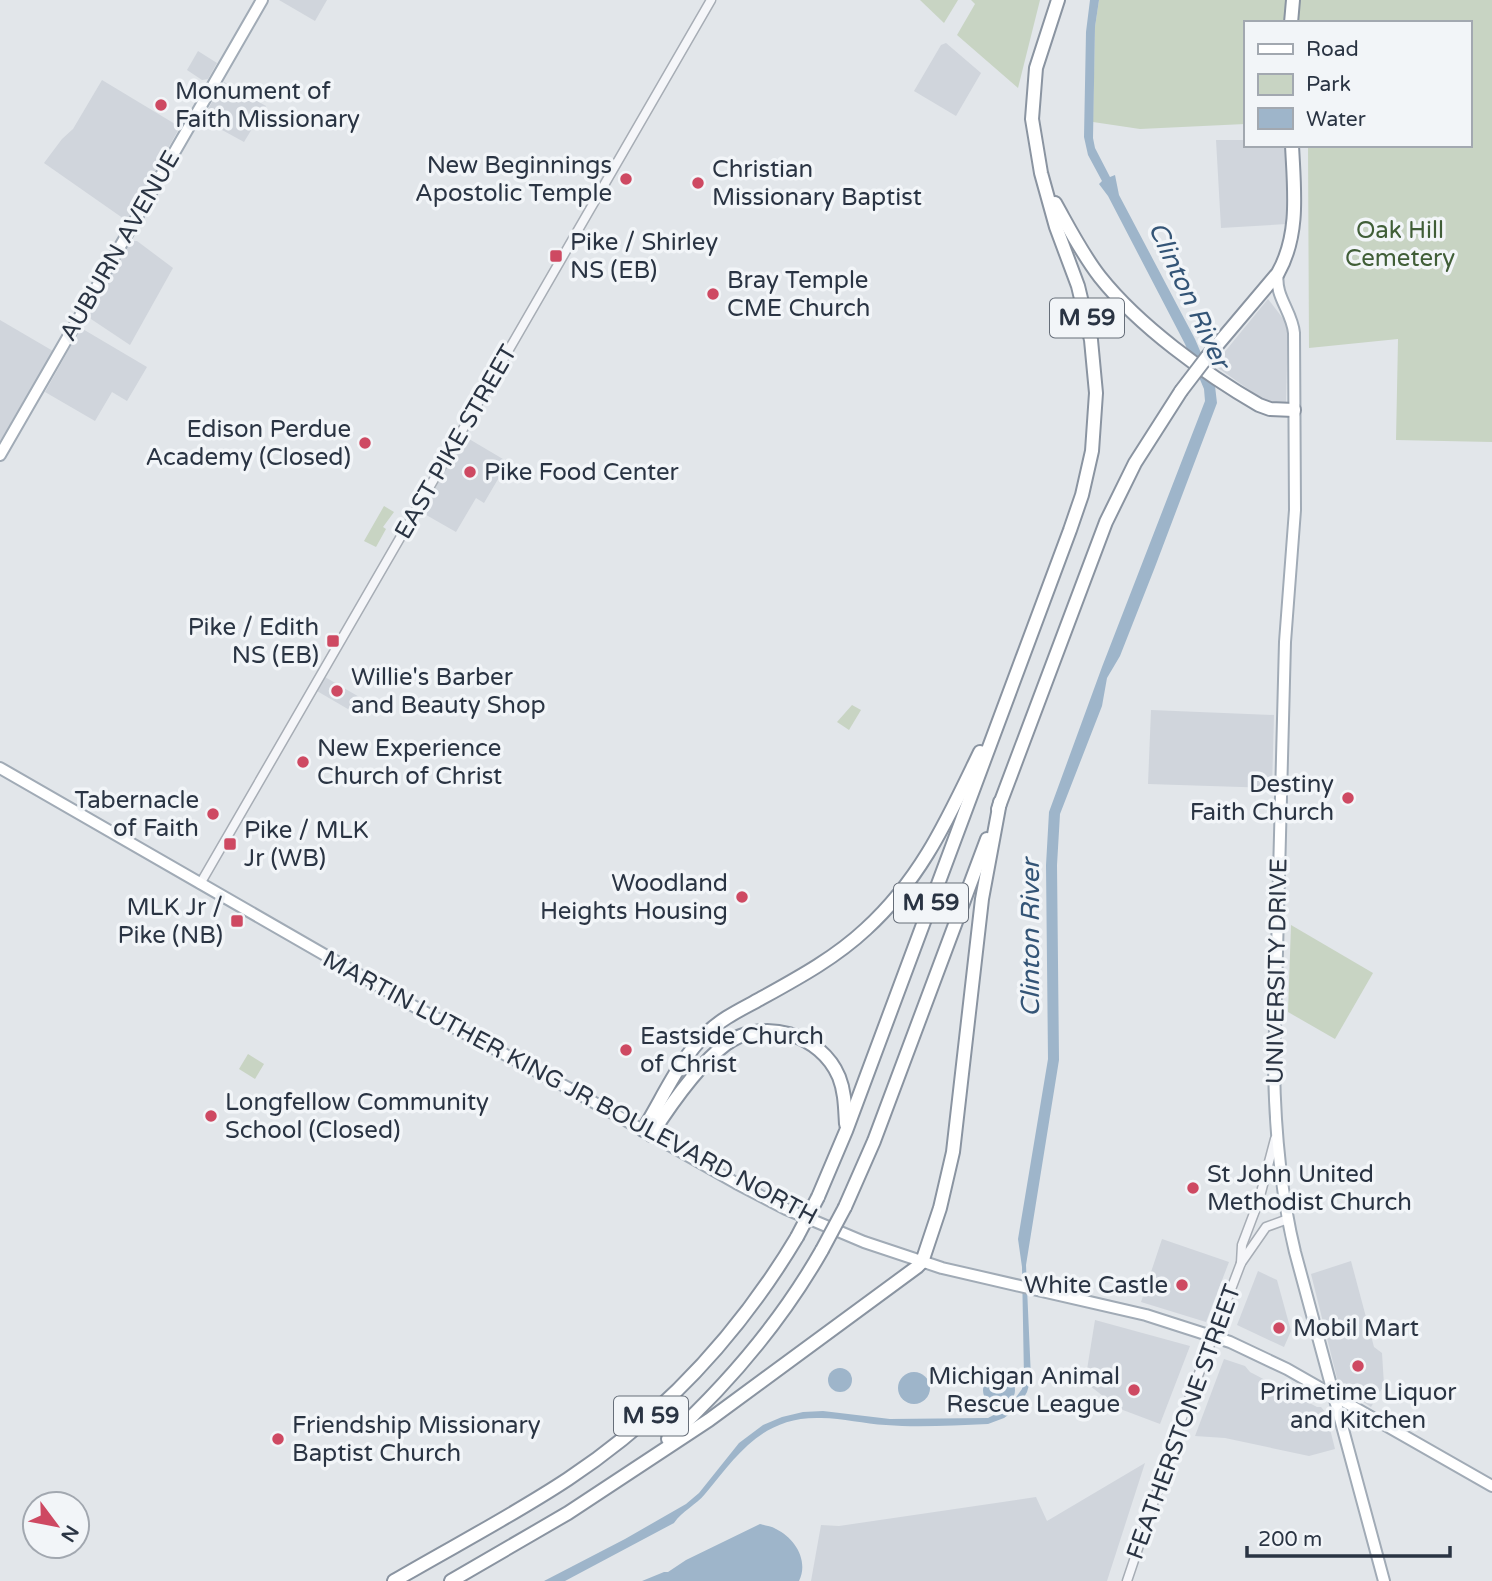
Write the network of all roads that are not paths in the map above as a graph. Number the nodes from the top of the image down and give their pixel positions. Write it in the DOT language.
graph roads {
  1 [pos="262,0"];
  2 [pos="711,0"];
  3 [pos="1058,0"];
  4 [pos="1293,0"];
  5 [pos="1292,21"];
  6 [pos="1292,147"];
  7 [pos="1047,191"];
  8 [pos="1278,273"];
  9 [pos="1294,410"];
  10 [pos="0,455"];
  11 [pos="1016,676"];
  12 [pos="0,768"];
  13 [pos="1000,802"];
  14 [pos="200,884"];
  15 [pos="846,1131"];
  16 [pos="647,1132"];
  17 [pos="1276,1136"];
  18 [pos="1287,1219"];
  19 [pos="922,1262"];
  20 [pos="1241,1263"];
  21 [pos="1213,1336"];
  22 [pos="1334,1397"];
  23 [pos="630,1471"];
  24 [pos="1492,1486"];
  25 [pos="394,1581"];
  26 [pos="452,1581"];
  27 [pos="1127,1581"];
  28 [pos="1384,1581"];
  1 -- 10 [label="main road, AUBURN AVENUE"];
  2 -- 14 [label="street, EAST PIKE STREET"];
  3 -- 7 [label="highway, M 59"];
  4 -- 5 [label="highway"];
  6 -- 8 [label="highway, M 59"];
  7 -- 9 [label="highway"];
  7 -- 11 [label="highway, M 59"];
  8 -- 9 [label="main road, UNIVERSITY DRIVE"];
  8 -- 13 [label="highway, M 59, bridge"];
  9 -- 17 [label="main road, UNIVERSITY DRIVE"];
  11 -- 15 [label="highway, M 59"];
  11 -- 16 [label="highway"];
  12 -- 14 [label="main road, MARTIN LUTHER KING JR BOULEVARD NORTH"];
  13 -- 19 [label="highway"];
  13 -- 23 [label="highway, M 59, bridge"];
  14 -- 16 [label="main road, MARTIN LUTHER KING JR BOULEVARD NORTH"];
  15 -- 16 [label="highway"];
  15 -- 25 [label="highway, M 59, bridge"];
  16 -- 19 [label="main road, MARTIN LUTHER KING JR BOULEVARD NORTH"];
  17 -- 18 [label="main road, UNIVERSITY DRIVE"];
  17 -- 20 [label="street, FEATHERSTONE STREET"];
  18 -- 20 [label="street, FEATHERSTONE STREET"];
  18 -- 22 [label="main road, UNIVERSITY DRIVE"];
  19 -- 21 [label="main road, MARTIN LUTHER KING JR BOULEVARD NORTH"];
  19 -- 23 [label="highway"];
  20 -- 21 [label="street, FEATHERSTONE STREET"];
  21 -- 22 [label="main road, MARTIN LUTHER KING JR BOULEVARD NORTH"];
  21 -- 27 [label="street, FEATHERSTONE STREET"];
  22 -- 24 [label="main road, MARTIN LUTHER KING JR BOULEVARD NORTH"];
  22 -- 28 [label="main road, UNIVERSITY DRIVE"];
  23 -- 26 [label="highway, M 59"];
}
